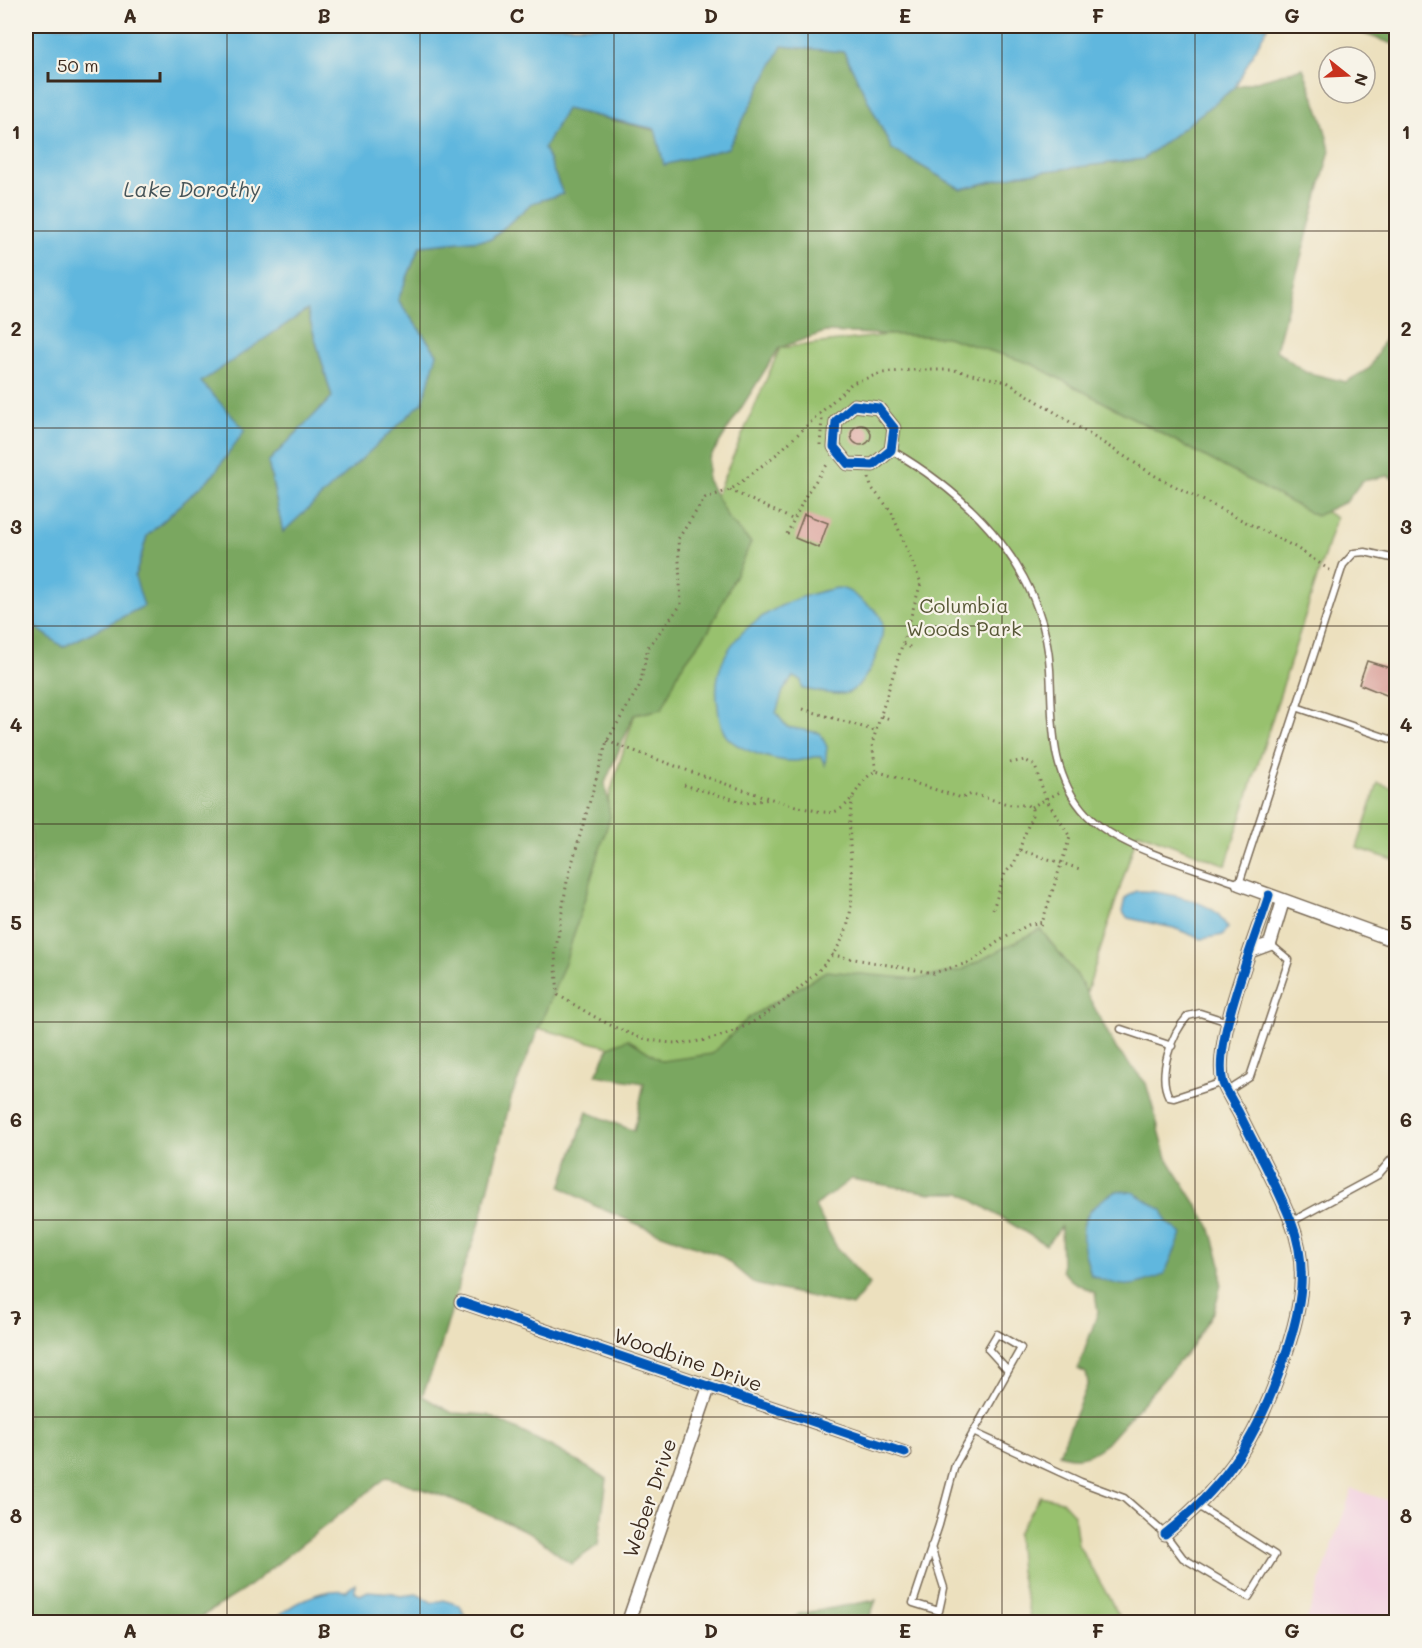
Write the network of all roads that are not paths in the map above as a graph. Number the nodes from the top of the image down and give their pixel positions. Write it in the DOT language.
graph roads {
  1 [pos="891,450"];
  2 [pos="1396,559"];
  3 [pos="1296,707"];
  4 [pos="1396,741"];
  5 [pos="1239,884"];
  6 [pos="1269,895"];
  7 [pos="1283,900"];
  8 [pos="1396,941"];
  9 [pos="1270,944"];
  10 [pos="1251,951"];
  11 [pos="1228,1022"];
  12 [pos="1121,1029"];
  13 [pos="1172,1046"];
  14 [pos="1225,1086"];
  15 [pos="1396,1154"];
  16 [pos="1291,1222"];
  17 [pos="460,1302"];
  18 [pos="1008,1371"];
  19 [pos="709,1387"];
  20 [pos="973,1431"];
  21 [pos="905,1453"];
  22 [pos="1198,1506"];
  23 [pos="1165,1534"];
  24 [pos="931,1547"];
  25 [pos="628,1623"];
  1 -- 1 [label="street"];
  1 -- 5 [label="lane"];
  2 -- 3 [label="lane"];
  3 -- 4 [label="lane"];
  3 -- 5 [label="lane"];
  5 -- 6 [label="street"];
  6 -- 7 [label="street"];
  6 -- 10 [label="street"];
  7 -- 8 [label="street"];
  7 -- 9 [label="street"];
  9 -- 10 [label="street"];
  9 -- 14 [label="lane"];
  10 -- 11 [label="street"];
  11 -- 13 [label="lane"];
  11 -- 14 [label="street"];
  12 -- 13 [label="lane"];
  13 -- 14 [label="lane"];
  14 -- 16 [label="street"];
  15 -- 16 [label="lane"];
  16 -- 22 [label="street"];
  17 -- 19 [label="street, Woodbine Drive"];
  18 -- 18 [label="lane"];
  18 -- 20 [label="lane"];
  19 -- 21 [label="street, Woodbine Drive"];
  19 -- 25 [label="street, Weber Drive"];
  20 -- 23 [label="lane"];
  20 -- 24 [label="lane"];
  22 -- 23 [label="street"];
  22 -- 23 [label="lane"];
  24 -- 24 [label="lane"];
}
